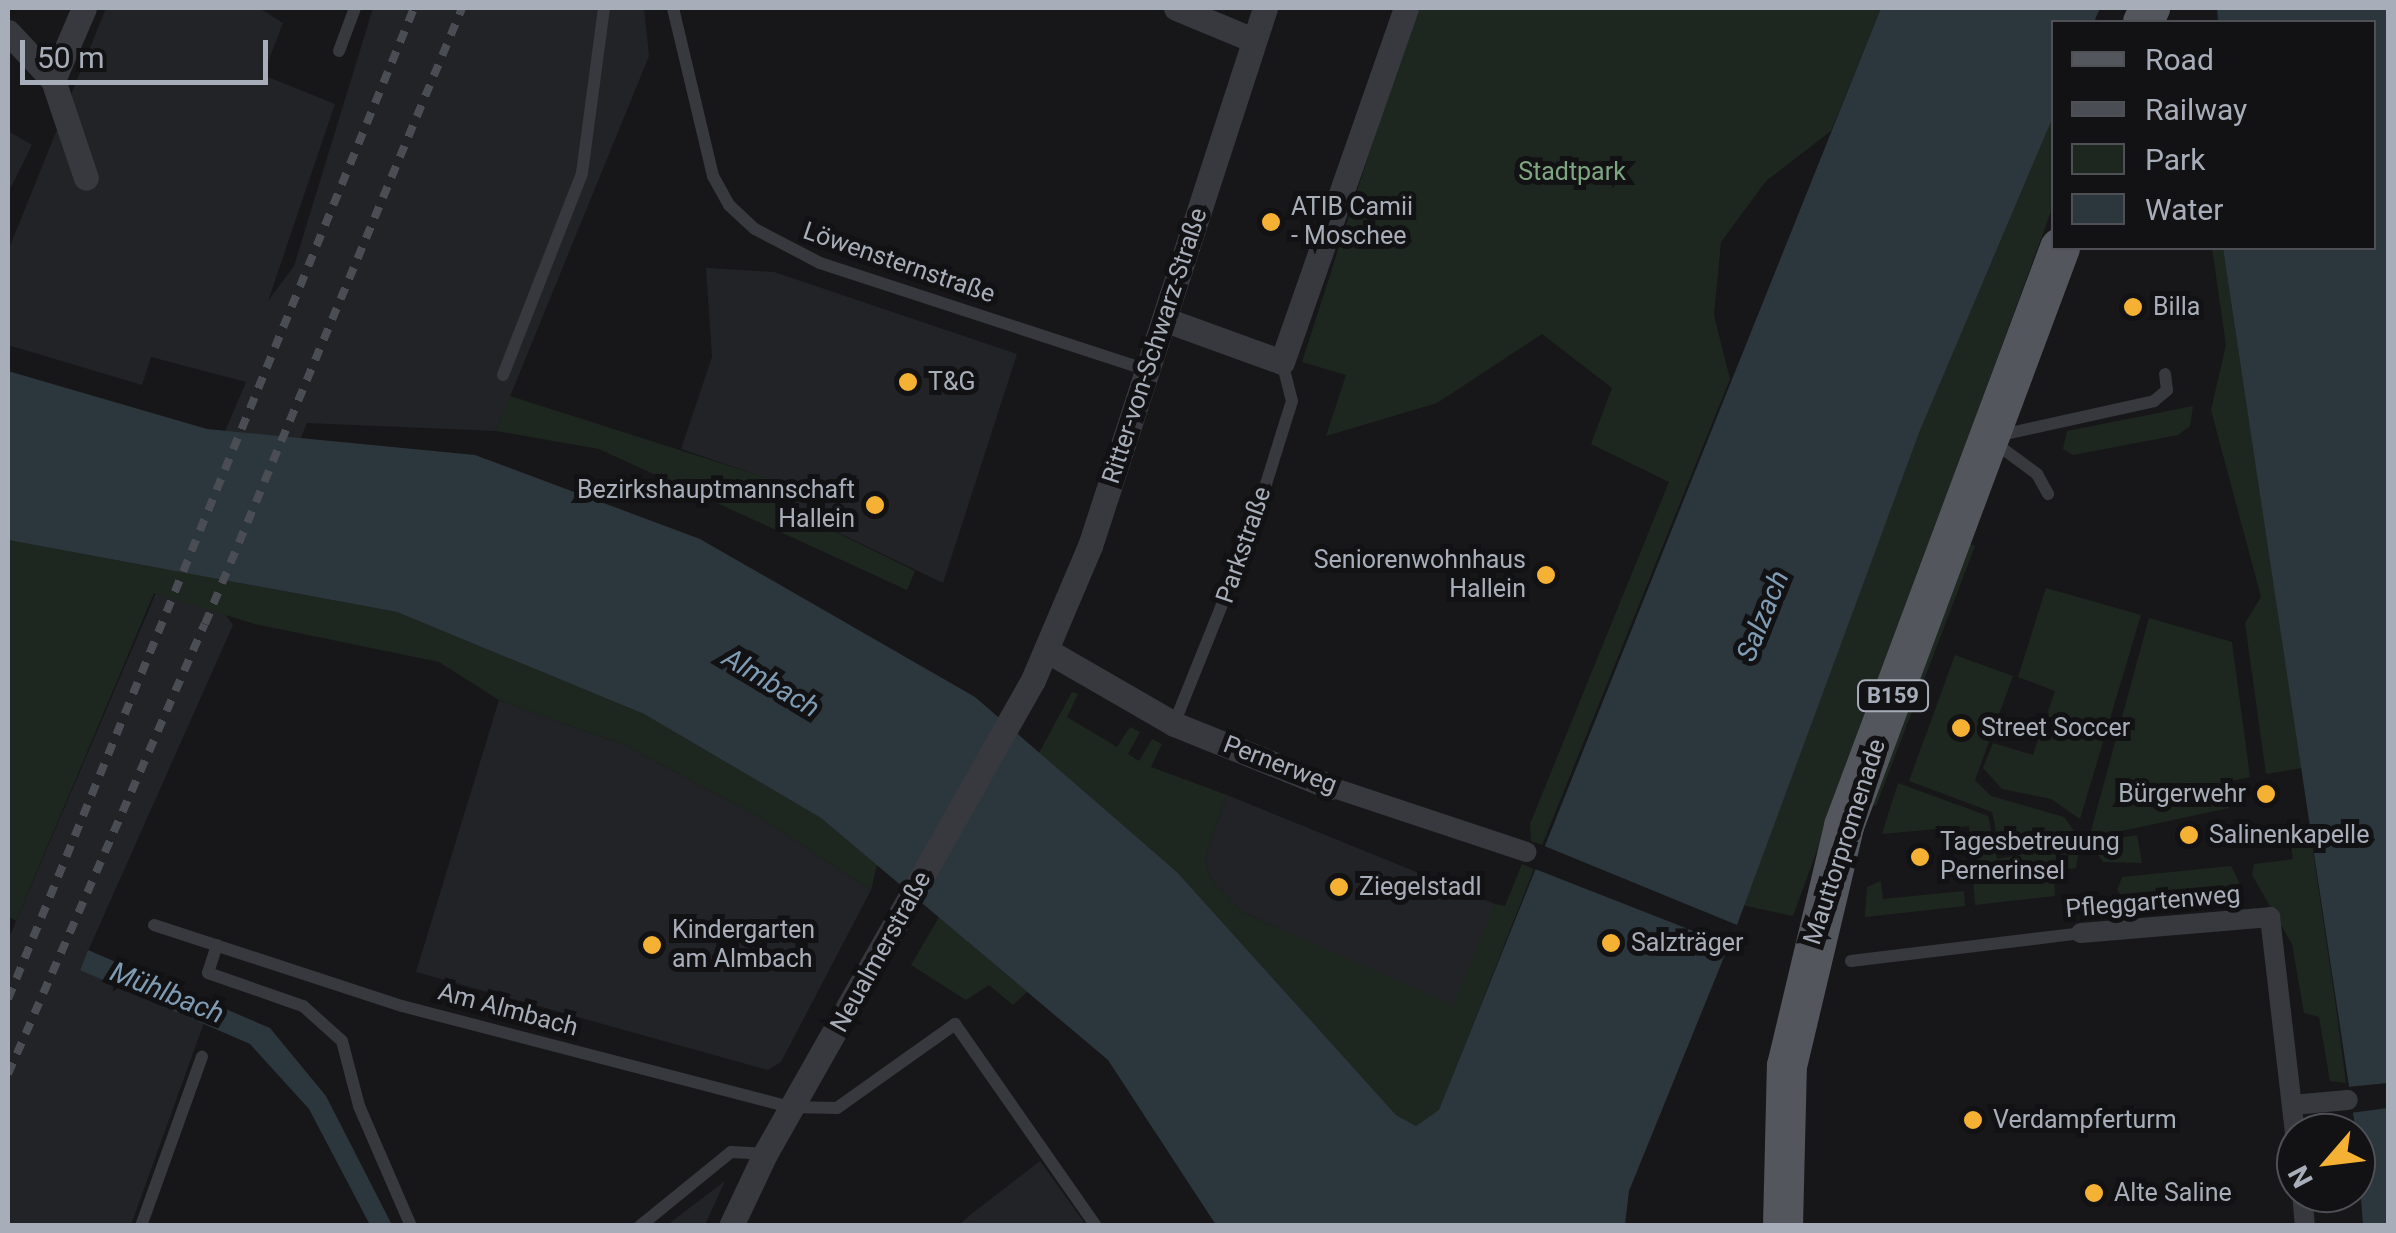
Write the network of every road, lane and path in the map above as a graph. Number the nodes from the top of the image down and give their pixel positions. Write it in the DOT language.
graph roads {
  1 [pos="84,8"];
  2 [pos="355,8"];
  3 [pos="604,8"];
  4 [pos="673,8"];
  5 [pos="1176,8"];
  6 [pos="1266,8"];
  7 [pos="1406,8"];
  8 [pos="8,32"];
  9 [pos="1251,39"];
  10 [pos="339,51"];
  11 [pos="53,80"];
  12 [pos="86,178"];
  13 [pos="2059,250"];
  14 [pos="1166,320"];
  15 [pos="1282,362"];
  16 [pos="1148,370"];
  17 [pos="2165,374"];
  18 [pos="503,375"];
  19 [pos="1989,439"];
  20 [pos="2048,494"];
  21 [pos="1046,650"];
  22 [pos="1034,680"];
  23 [pos="1174,724"];
  24 [pos="1331,787"];
  25 [pos="1526,852"];
  26 [pos="154,925"];
  27 [pos="2081,933"];
  28 [pos="216,945"];
  29 [pos="1851,960"];
  30 [pos="202,1057"];
  31 [pos="2348,1100"];
  32 [pos="2292,1105"];
  33 [pos="791,1107"];
  34 [pos="2293,1113"];
  35 [pos="765,1154"];
  36 [pos="141,1226"];
  37 [pos="412,1226"];
  38 [pos="640,1226"];
  39 [pos="731,1226"];
  40 [pos="1096,1226"];
  41 [pos="1783,1226"];
  1 -- 11 [label="street"];
  2 -- 10 [label="lane"];
  3 -- 18 [label="lane"];
  4 -- 16 [label="lane, Löwensternstraße"];
  5 -- 9 [label="street"];
  6 -- 9 [label="street, Ritter-von-Schwarz-Straße"];
  7 -- 15 [label="street, Parkstraße"];
  8 -- 11 [label="street"];
  9 -- 14 [label="street, Ritter-von-Schwarz-Straße"];
  11 -- 12 [label="street"];
  13 -- 19 [label="main road, Mauttorpromenade / B159"];
  14 -- 15 [label="street"];
  14 -- 16 [label="street, Ritter-von-Schwarz-Straße"];
  15 -- 23 [label="lane, Parkstraße"];
  16 -- 21 [label="street, Ritter-von-Schwarz-Straße"];
  17 -- 19 [label="lane"];
  19 -- 20 [label="lane"];
  19 -- 41 [label="main road, Mauttorpromenade / B159"];
  21 -- 22 [label="street, Ritter-von-Schwarz-Straße"];
  21 -- 23 [label="street, Pernerweg"];
  22 -- 33 [label="street, Neualmerstraße"];
  23 -- 24 [label="street, Pernerweg"];
  24 -- 25 [label="street, Pernerweg"];
  26 -- 28 [label="lane, Am Almbach"];
  27 -- 29 [label="lane, Pfleggartenweg"];
  27 -- 32 [label="street, Pfleggartenweg"];
  28 -- 33 [label="lane, Am Almbach"];
  28 -- 37 [label="lane"];
  30 -- 36 [label="lane"];
  31 -- 32 [label="street"];
  32 -- 34 [label="street"];
  33 -- 35 [label="street, Neualmerstraße"];
  33 -- 40 [label="lane, Am Almbach"];
  35 -- 38 [label="lane"];
  35 -- 39 [label="street, Neualmerstraße"];
}
